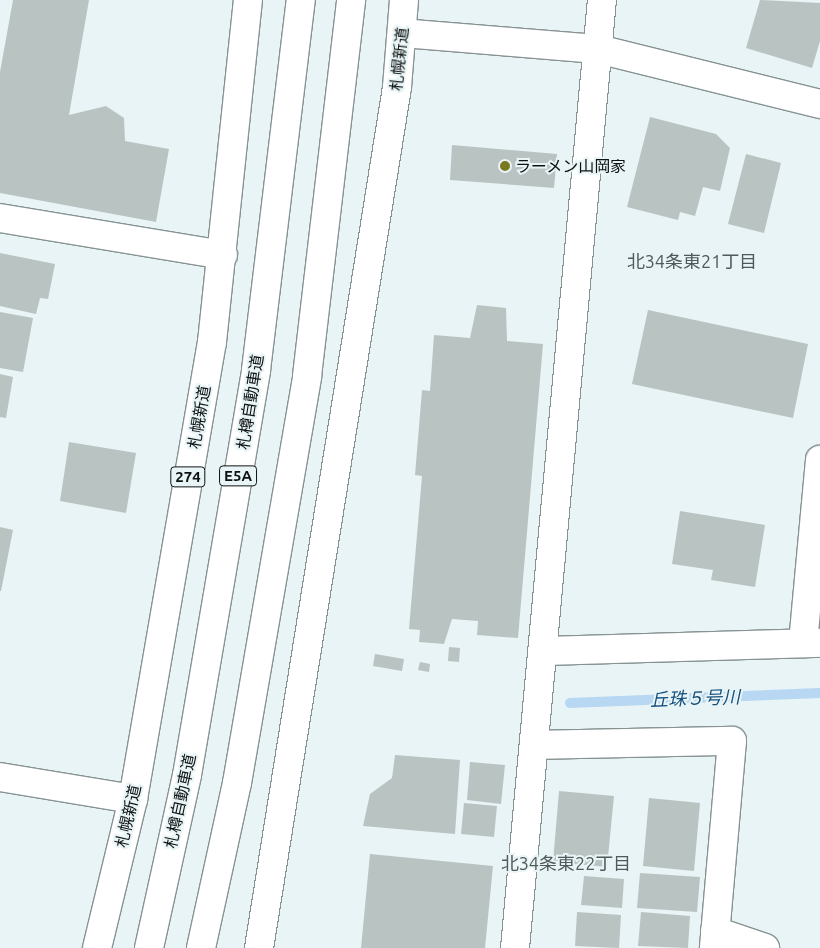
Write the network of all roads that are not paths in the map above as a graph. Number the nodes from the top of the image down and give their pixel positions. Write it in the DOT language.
graph roads {
  1 [pos="248,0"];
  2 [pos="301,0"];
  3 [pos="351,0"];
  4 [pos="404,0"];
  5 [pos="602,0"];
  6 [pos="402,33"];
  7 [pos="598,49"];
  8 [pos="820,104"];
  9 [pos="0,218"];
  10 [pos="223,255"];
  11 [pos="820,460"];
  12 [pos="812,643"];
  13 [pos="542,652"];
  14 [pos="534,744"];
  15 [pos="0,777"];
  16 [pos="133,800"];
  17 [pos="714,939"];
  18 [pos="97,948"];
  19 [pos="149,948"];
  20 [pos="201,948"];
  21 [pos="259,948"];
  22 [pos="515,948"];
  23 [pos="766,948"];
  1 -- 10 [label="main road, 札幌新道 / 274"];
  2 -- 19 [label="main road, 札樽自動車道 / E5A"];
  3 -- 20 [label="main road"];
  4 -- 6 [label="main road, 札幌新道"];
  5 -- 7 [label="main road"];
  6 -- 7 [label="main road"];
  6 -- 21 [label="main road, 札幌新道"];
  7 -- 8 [label="main road"];
  7 -- 13 [label="main road"];
  9 -- 10 [label="main road"];
  10 -- 16 [label="main road, 札幌新道 / 274"];
  11 -- 12 [label="main road"];
  12 -- 13 [label="main road"];
  13 -- 14 [label="main road"];
  14 -- 17 [label="main road"];
  14 -- 22 [label="main road"];
  15 -- 16 [label="main road"];
  16 -- 18 [label="main road, 札幌新道 / 274"];
  17 -- 23 [label="main road"];
}
